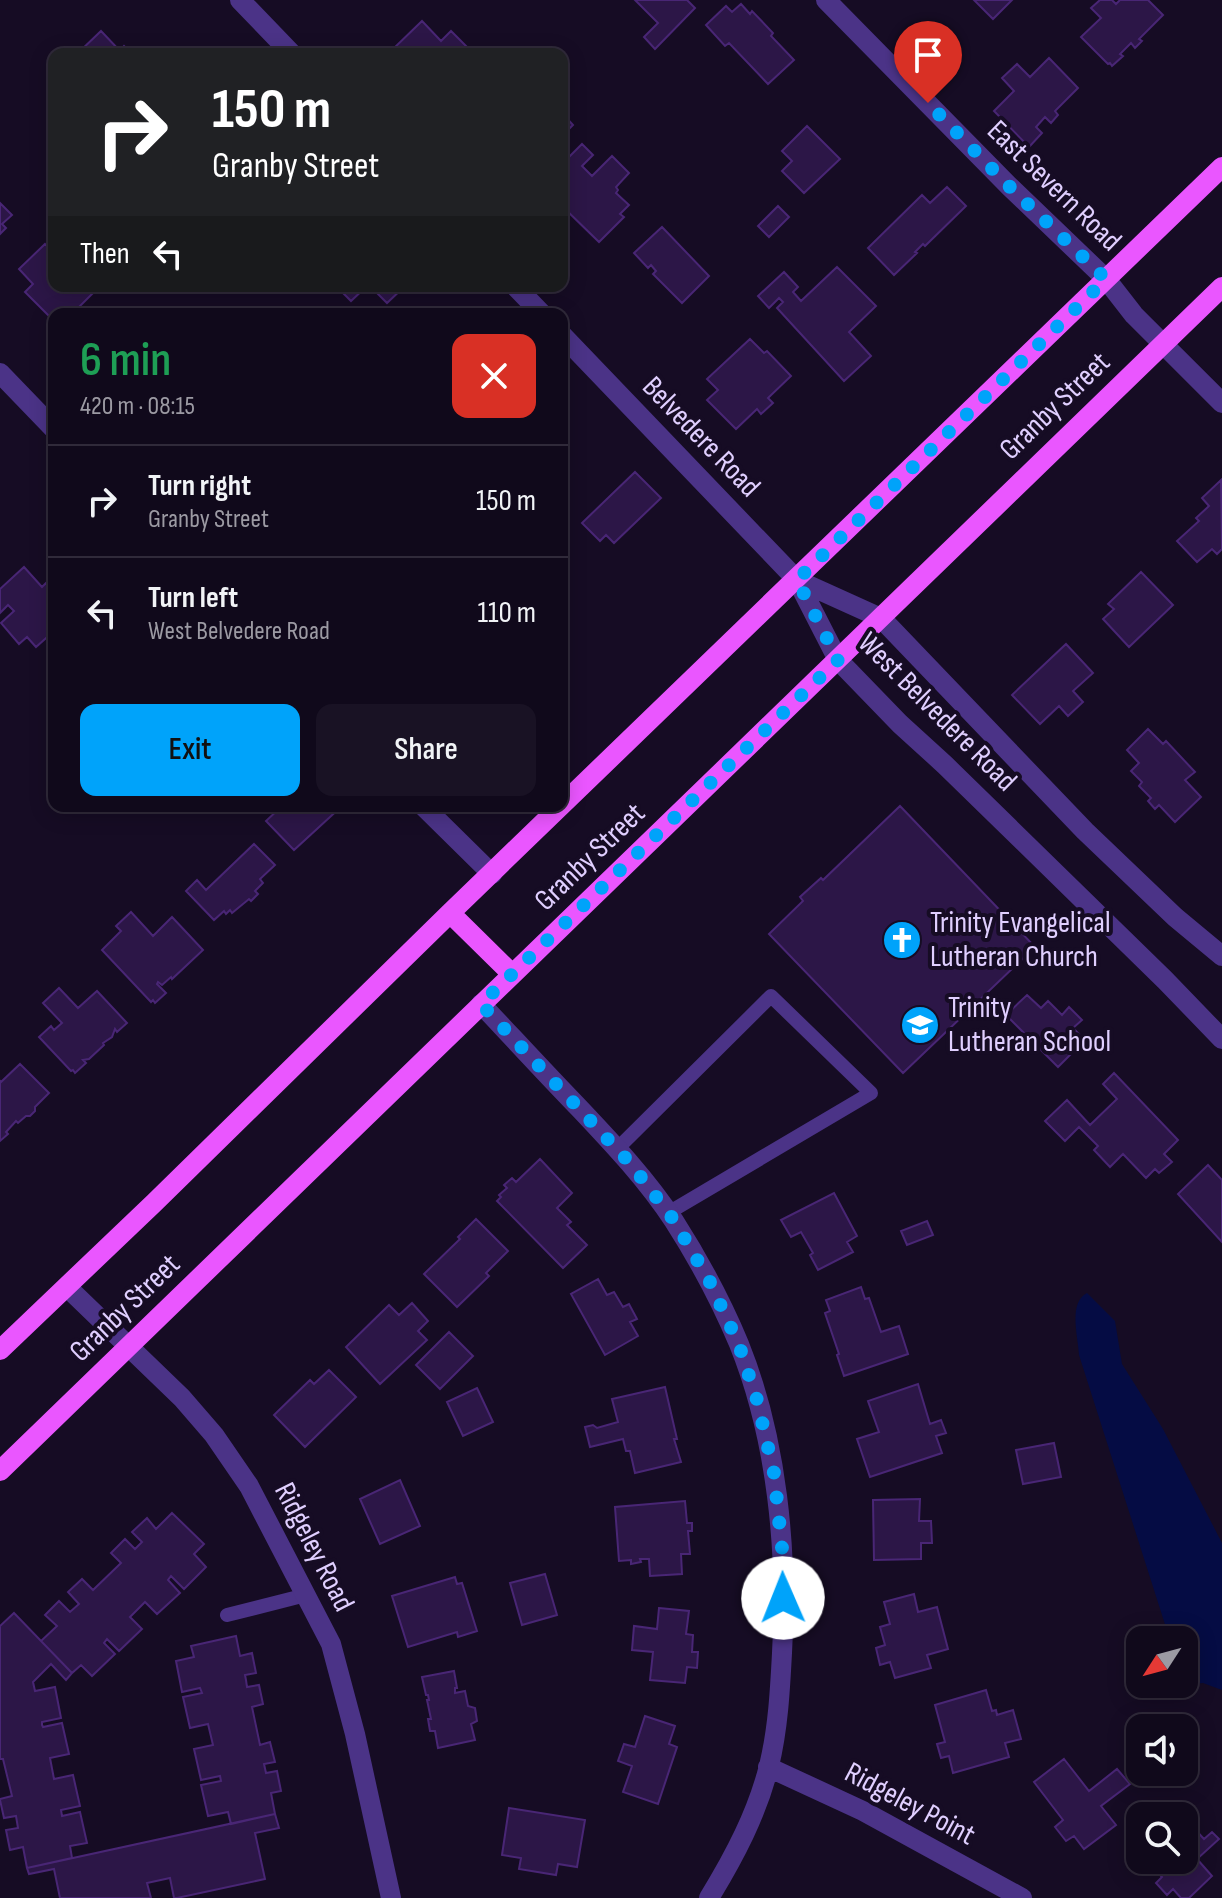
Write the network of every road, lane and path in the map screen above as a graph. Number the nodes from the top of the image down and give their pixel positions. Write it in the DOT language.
graph roads {
  1 [pos="240,0"];
  2 [pos="826,0"];
  3 [pos="286,48"];
  4 [pos="1222,167"];
  5 [pos="1106,279"];
  6 [pos="1222,287"];
  7 [pos="521,292"];
  8 [pos="536,308"];
  9 [pos="568,341"];
  10 [pos="1162,344"];
  11 [pos="0,373"];
  12 [pos="1222,403"];
  13 [pos="48,423"];
  14 [pos="797,580"];
  15 [pos="881,618"];
  16 [pos="838,660"];
  17 [pos="568,801"];
  18 [pos="429,812"];
  19 [pos="556,812"];
  20 [pos="492,874"];
  21 [pos="450,913"];
  22 [pos="1222,956"];
  23 [pos="512,974"];
  24 [pos="481,1004"];
  25 [pos="1222,1039"];
  26 [pos="617,1149"];
  27 [pos="668,1213"];
  28 [pos="67,1287"];
  29 [pos="128,1347"];
  30 [pos="0,1350"];
  31 [pos="0,1471"];
  32 [pos="306,1595"];
  33 [pos="227,1615"];
  34 [pos="768,1767"];
  35 [pos="391,1898"];
  36 [pos="709,1898"];
  37 [pos="1022,1898"];
  1 -- 3 [label="street"];
  2 -- 5 [label="street, East Severn Road"];
  4 -- 5 [label="main road, Granby Street"];
  5 -- 10 [label="street, East Severn Road"];
  5 -- 14 [label="main road, Granby Street"];
  6 -- 10 [label="main road, Granby Street"];
  7 -- 8 [label="street"];
  9 -- 14 [label="street, Belvedere Road"];
  10 -- 12 [label="street, East Severn Road"];
  10 -- 15 [label="main road, Granby Street"];
  11 -- 13 [label="street"];
  14 -- 15 [label="street, West Belvedere Road"];
  14 -- 16 [label="street, West Belvedere Road"];
  14 -- 17 [label="main road, Granby Street"];
  15 -- 16 [label="main road, Granby Street"];
  15 -- 22 [label="street, West Belvedere Road"];
  16 -- 23 [label="main road, Granby Street"];
  16 -- 25 [label="street, West Belvedere Road"];
  18 -- 20 [label="street"];
  19 -- 20 [label="main road, Granby Street"];
  20 -- 21 [label="main road, Granby Street"];
  21 -- 23 [label="main road"];
  21 -- 28 [label="main road, Granby Street"];
  23 -- 24 [label="main road, Granby Street"];
  24 -- 26 [label="street"];
  24 -- 29 [label="main road, Granby Street"];
  26 -- 27 [label="street"];
  26 -- 27 [label="lane"];
  27 -- 34 [label="street"];
  28 -- 29 [label="street, Ridgeley Road"];
  28 -- 30 [label="main road, Granby Street"];
  29 -- 31 [label="main road, Granby Street"];
  29 -- 32 [label="street, Ridgeley Road"];
  32 -- 33 [label="lane"];
  32 -- 35 [label="street, Ridgeley Road"];
  34 -- 36 [label="street"];
  34 -- 37 [label="street, Ridgeley Point"];
}
